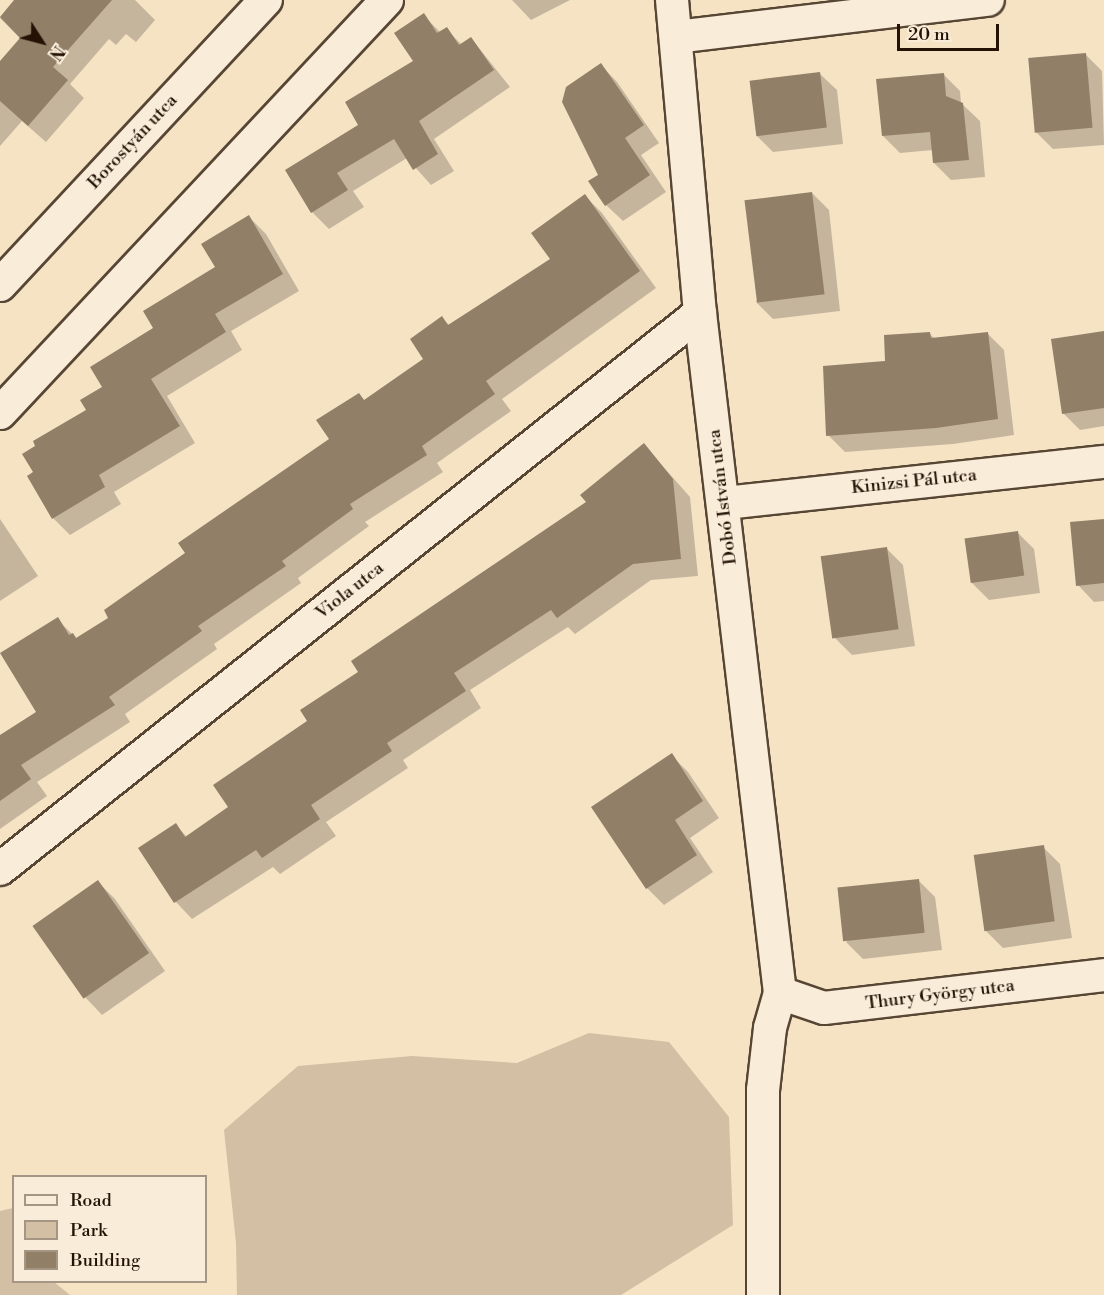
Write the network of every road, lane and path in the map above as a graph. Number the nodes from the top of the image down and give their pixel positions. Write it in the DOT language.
graph roads {
  1 [pos="266,0"];
  2 [pos="387,0"];
  3 [pos="672,0"];
  4 [pos="988,0"];
  5 [pos="676,37"];
  6 [pos="0,285"];
  7 [pos="700,313"];
  8 [pos="0,413"];
  9 [pos="1104,462"];
  10 [pos="725,502"];
  11 [pos="0,869"];
  12 [pos="1104,975"];
  13 [pos="780,993"];
  14 [pos="763,1295"];
  1 -- 6 [label="street, Borostyán utca"];
  2 -- 8 [label="street"];
  3 -- 5 [label="street, Dobó István utca"];
  4 -- 5 [label="street"];
  5 -- 7 [label="street, Dobó István utca"];
  7 -- 10 [label="street, Dobó István utca"];
  7 -- 11 [label="street, Viola utca"];
  9 -- 10 [label="street, Kinizsi Pál utca"];
  10 -- 13 [label="street, Dobó István utca"];
  12 -- 13 [label="street, Thury György utca"];
  13 -- 14 [label="street"];
}
